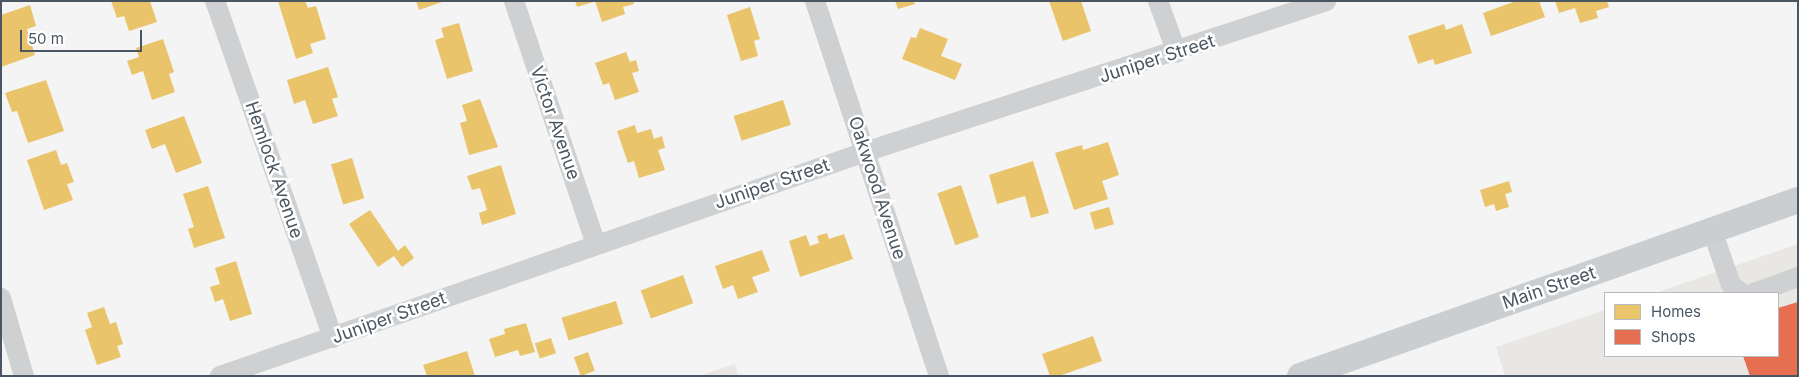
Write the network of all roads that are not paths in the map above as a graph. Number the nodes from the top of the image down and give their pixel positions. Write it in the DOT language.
graph roads {
  1 [pos="215,1"];
  2 [pos="514,1"];
  3 [pos="815,1"];
  4 [pos="1158,1"];
  5 [pos="1326,1"];
  6 [pos="1176,53"];
  7 [pos="866,152"];
  8 [pos="1798,200"];
  9 [pos="1712,230"];
  10 [pos="596,244"];
  11 [pos="1798,277"];
  12 [pos="1740,292"];
  13 [pos="1757,292"];
  14 [pos="1,298"];
  15 [pos="5,323"];
  16 [pos="332,338"];
  17 [pos="24,376"];
  18 [pos="220,376"];
  19 [pos="939,376"];
  20 [pos="1300,376"];
  1 -- 16 [label="street, Hemlock Avenue"];
  2 -- 10 [label="street, Victor Avenue"];
  3 -- 7 [label="street, Oakwood Avenue"];
  4 -- 6 [label="street"];
  5 -- 6 [label="street, Juniper Street"];
  6 -- 7 [label="street, Juniper Street"];
  7 -- 10 [label="street, Juniper Street"];
  7 -- 19 [label="street, Oakwood Avenue"];
  8 -- 9 [label="main road, Main Street"];
  9 -- 12 [label="street"];
  9 -- 20 [label="main road, Main Street"];
  10 -- 16 [label="street, Juniper Street"];
  11 -- 13 [label="street"];
  14 -- 15 [label="street"];
  15 -- 17 [label="street"];
  16 -- 18 [label="street, Juniper Street"];
}
